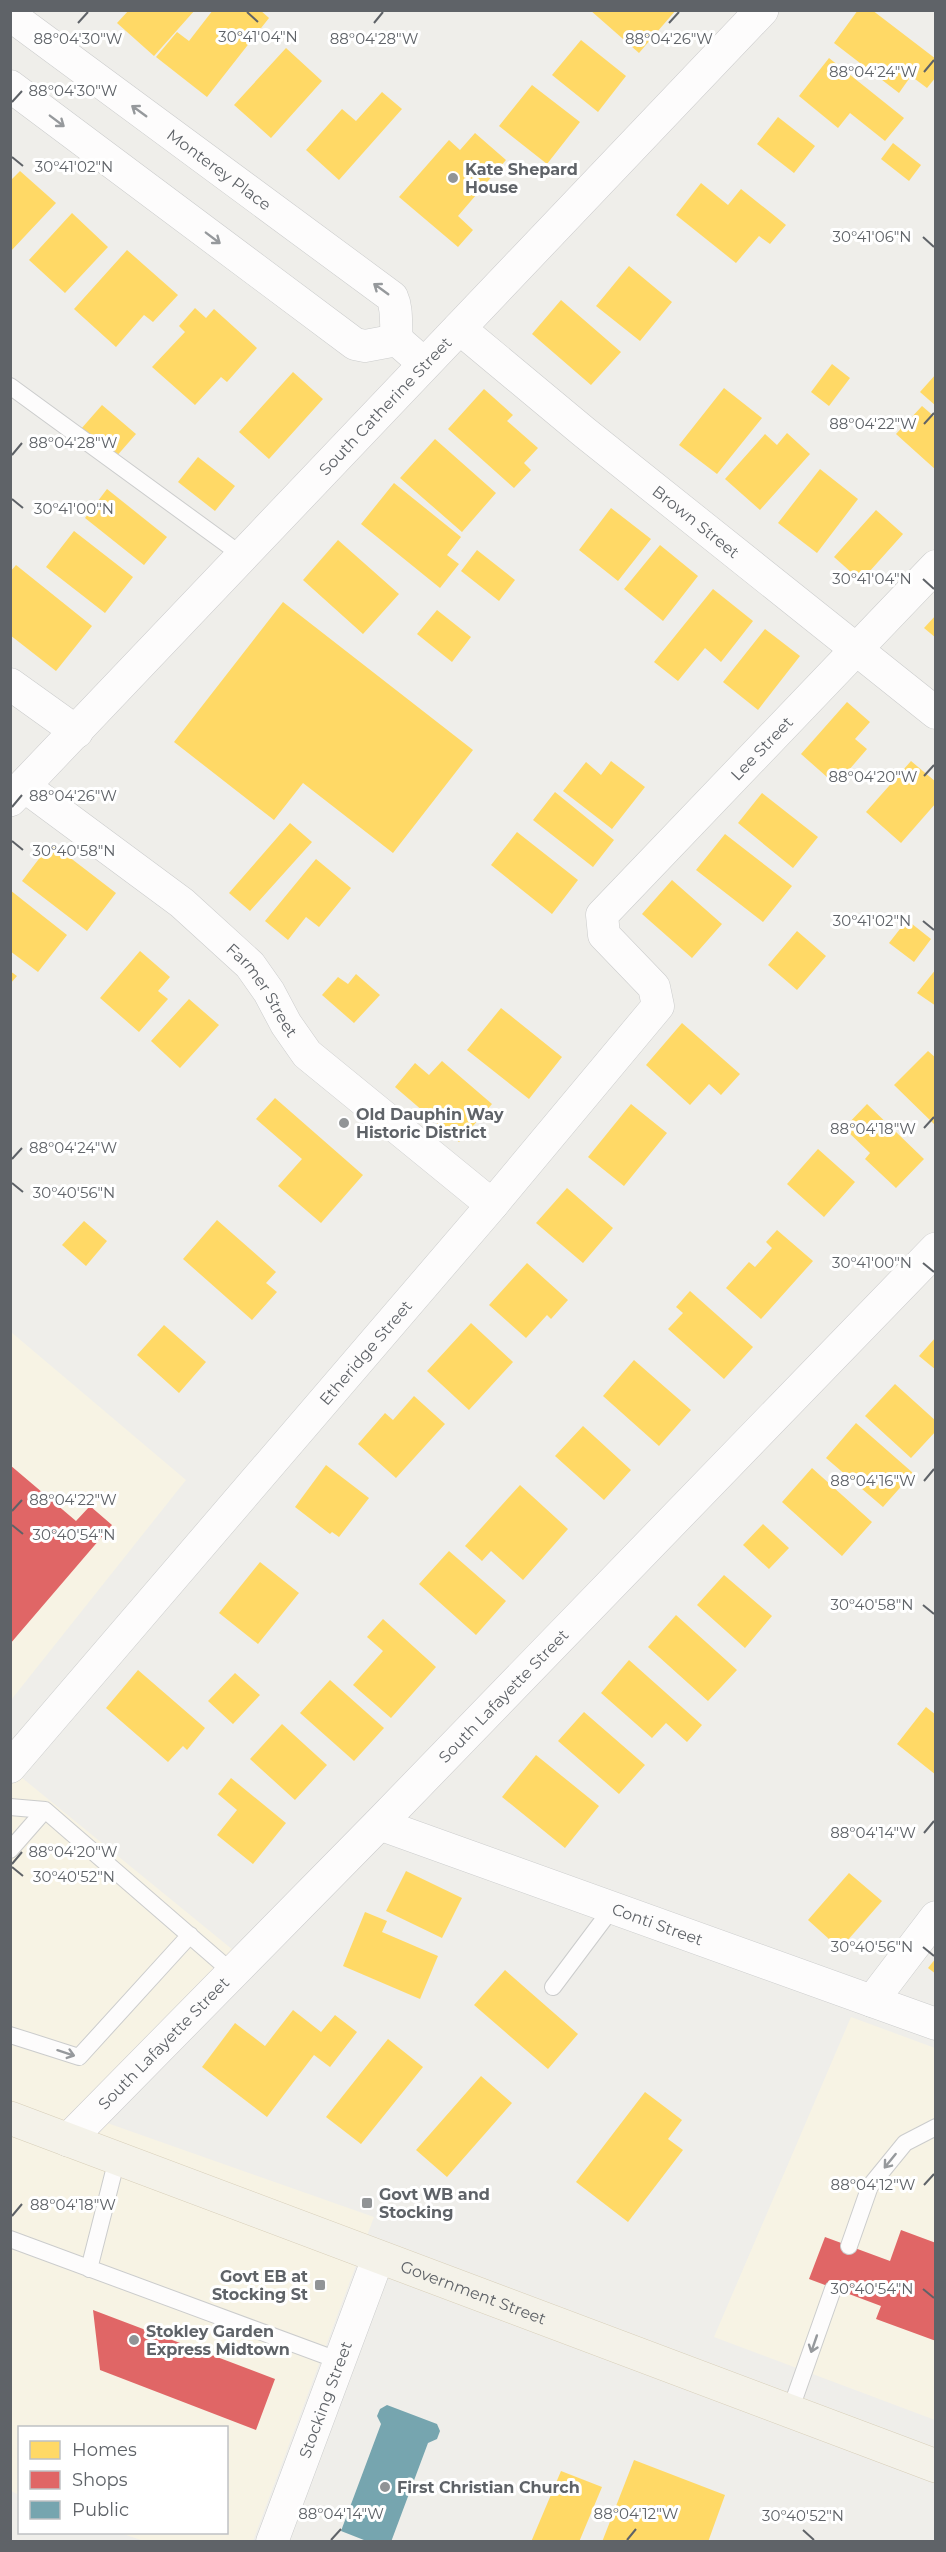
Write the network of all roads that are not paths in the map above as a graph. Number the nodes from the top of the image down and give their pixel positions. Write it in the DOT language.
graph roads {
  1 [pos="762,10"];
  2 [pos="10,15"];
  3 [pos="10,86"];
  4 [pos="459,328"];
  5 [pos="397,340"];
  6 [pos="425,365"];
  7 [pos="10,386"];
  8 [pos="243,556"];
  9 [pos="936,566"];
  10 [pos="856,648"];
  11 [pos="10,684"];
  12 [pos="936,713"];
  13 [pos="77,732"];
  14 [pos="17,793"];
  15 [pos="604,935"];
  16 [pos="492,1205"];
  17 [pos="936,1249"];
  18 [pos="10,1767"];
  19 [pos="10,1807"];
  20 [pos="45,1810"];
  21 [pos="379,1824"];
  22 [pos="10,1850"];
  23 [pos="613,1907"];
  24 [pos="936,1917"];
  25 [pos="190,1935"];
  26 [pos="233,1973"];
  27 [pos="553,1987"];
  28 [pos="872,2001"];
  29 [pos="936,2024"];
  30 [pos="10,2035"];
  31 [pos="10,2118"];
  32 [pos="936,2127"];
  33 [pos="68,2140"];
  34 [pos="117,2159"];
  35 [pos="10,2239"];
  36 [pos="849,2246"];
  37 [pos="378,2258"];
  38 [pos="89,2268"];
  39 [pos="833,2289"];
  40 [pos="340,2361"];
  41 [pos="790,2411"];
  42 [pos="936,2466"];
  43 [pos="272,2541"];
  1 -- 4 [label="street, South Catherine Street"];
  5 -- 2 [label="street, Monterey Place, one-way"];
  3 -- 5 [label="street, one-way"];
  4 -- 6 [label="street, South Catherine Street"];
  4 -- 10 [label="street, Brown Street"];
  5 -- 6 [label="street"];
  6 -- 8 [label="street, South Catherine Street"];
  7 -- 8 [label="lane"];
  8 -- 13 [label="street, South Catherine Street"];
  9 -- 10 [label="street, Lee Street"];
  10 -- 12 [label="street, Brown Street"];
  10 -- 15 [label="street, Lee Street"];
  11 -- 13 [label="street"];
  13 -- 14 [label="street, South Catherine Street"];
  14 -- 16 [label="street, Farmer Street"];
  15 -- 16 [label="street, Etheridge Street"];
  16 -- 18 [label="street, Etheridge Street"];
  17 -- 21 [label="street, South Lafayette Street"];
  19 -- 20 [label="lane"];
  20 -- 22 [label="lane"];
  20 -- 25 [label="lane"];
  21 -- 23 [label="street, Conti Street"];
  21 -- 26 [label="street, South Lafayette Street"];
  23 -- 27 [label="lane"];
  23 -- 28 [label="street, Conti Street"];
  24 -- 28 [label="street"];
  25 -- 26 [label="lane"];
  30 -- 25 [label="lane, one-way"];
  26 -- 33 [label="street, South Lafayette Street"];
  28 -- 29 [label="street, Conti Street"];
  31 -- 33 [label="main road, Government Street"];
  32 -- 36 [label="lane, one-way"];
  33 -- 34 [label="main road, Government Street"];
  34 -- 37 [label="main road, Government Street"];
  34 -- 38 [label="lane"];
  35 -- 38 [label="lane"];
  37 -- 40 [label="street, Stocking Street"];
  37 -- 41 [label="main road, Government Street"];
  38 -- 40 [label="lane"];
  39 -- 41 [label="lane, one-way"];
  40 -- 43 [label="street, Stocking Street"];
  41 -- 42 [label="main road, Government Street"];
}
